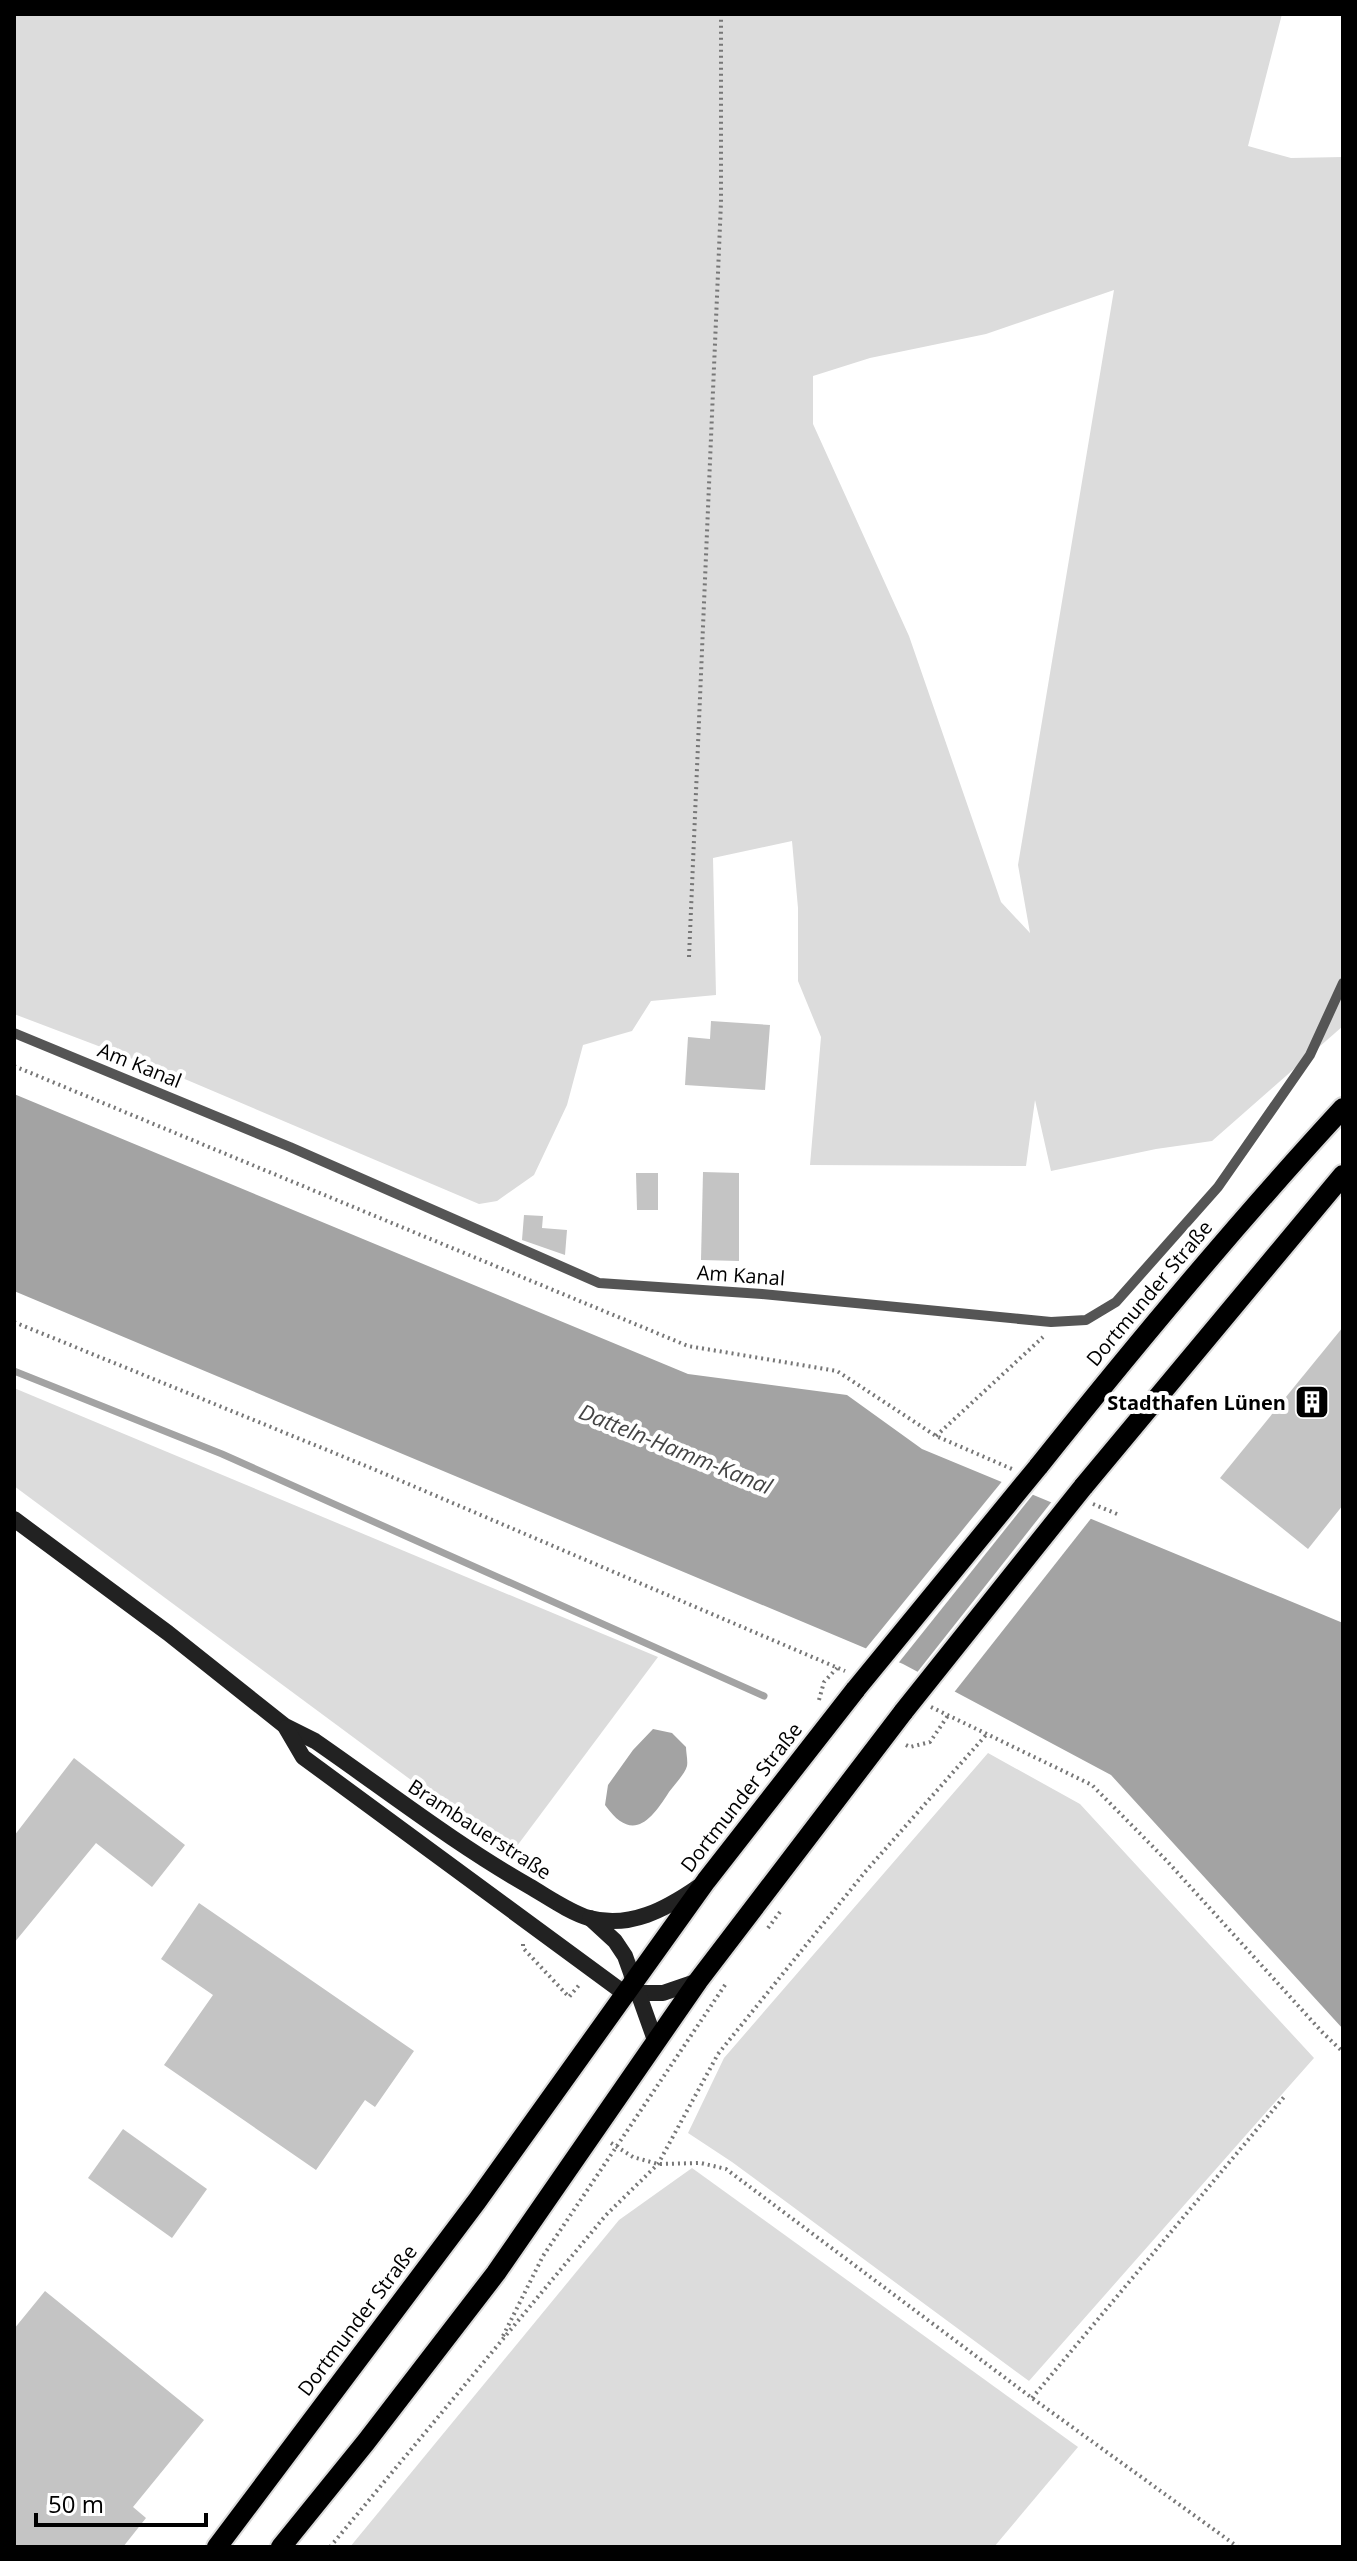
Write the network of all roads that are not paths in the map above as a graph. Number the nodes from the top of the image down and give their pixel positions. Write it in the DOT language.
graph roads {
  1 [pos="1343,983"];
  2 [pos="14,1033"];
  3 [pos="1343,1108"];
  4 [pos="1343,1175"];
  5 [pos="14,1519"];
  6 [pos="285,1726"];
  7 [pos="706,1881"];
  8 [pos="590,1918"];
  9 [pos="698,1981"];
  10 [pos="632,1988"];
  11 [pos="655,2040"];
  12 [pos="217,2547"];
  13 [pos="281,2547"];
  1 -- 2 [label="lane, Am Kanal"];
  3 -- 7 [label="main road, Dortmunder Straße, bridge"];
  4 -- 9 [label="main road, bridge"];
  5 -- 6 [label="main road, Brambauerstraße"];
  6 -- 8 [label="main road, Brambauerstraße"];
  6 -- 10 [label="main road, Brambauerstraße"];
  7 -- 8 [label="main road, Brambauerstraße"];
  7 -- 10 [label="main road, Dortmunder Straße"];
  8 -- 10 [label="main road"];
  9 -- 10 [label="main road"];
  9 -- 11 [label="main road"];
  10 -- 11 [label="main road"];
  10 -- 12 [label="main road, Dortmunder Straße"];
  11 -- 13 [label="main road"];
}
